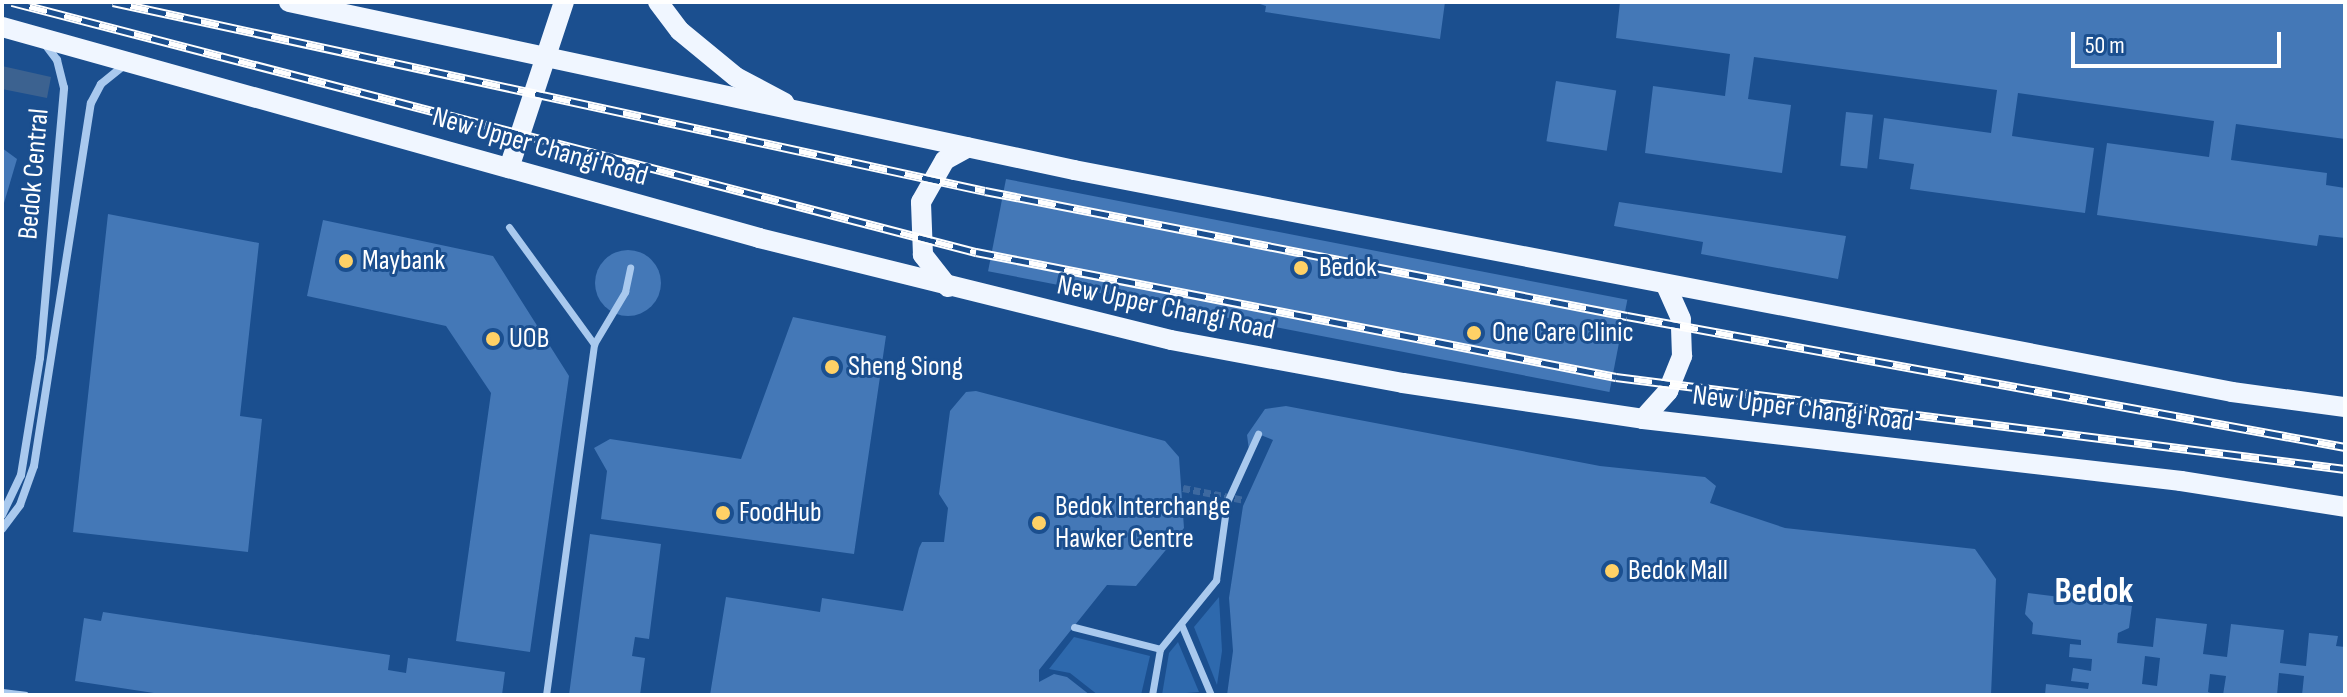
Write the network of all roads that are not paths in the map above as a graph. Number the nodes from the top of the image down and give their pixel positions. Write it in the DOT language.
graph roads {
  1 [pos="289,2"];
  2 [pos="564,2"];
  3 [pos="658,2"];
  4 [pos="329,5"];
  5 [pos="2,27"];
  6 [pos="31,33"];
  7 [pos="548,59"];
  8 [pos="130,62"];
  9 [pos="808,115"];
  10 [pos="968,147"];
  11 [pos="509,168"];
  12 [pos="509,227"];
  13 [pos="630,268"];
  14 [pos="1666,285"];
  15 [pos="948,287"];
  16 [pos="594,344"];
  17 [pos="2345,407"];
  18 [pos="1643,419"];
  19 [pos="1258,434"];
  20 [pos="2345,507"];
  21 [pos="2,515"];
  22 [pos="2,529"];
  23 [pos="1181,624"];
  24 [pos="1074,627"];
  25 [pos="1160,649"];
  26 [pos="2,692"];
  27 [pos="25,695"];
  28 [pos="546,695"];
  29 [pos="1152,695"];
  30 [pos="1211,695"];
  1 -- 4 [label="main road"];
  2 -- 7 [label="main road"];
  3 -- 9 [label="main road"];
  4 -- 7 [label="main road"];
  5 -- 6 [label="main road, New Upper Changi Road"];
  6 -- 8 [label="main road, New Upper Changi Road"];
  6 -- 21 [label="street, Bedok Central"];
  7 -- 9 [label="main road"];
  7 -- 11 [label="main road"];
  8 -- 11 [label="main road, New Upper Changi Road"];
  8 -- 22 [label="street, Bedok Central"];
  9 -- 10 [label="main road"];
  10 -- 14 [label="main road"];
  10 -- 15 [label="main road"];
  11 -- 15 [label="main road, New Upper Changi Road"];
  12 -- 16 [label="street"];
  13 -- 16 [label="street"];
  14 -- 17 [label="main road"];
  14 -- 18 [label="main road"];
  15 -- 18 [label="main road, New Upper Changi Road"];
  16 -- 28 [label="street"];
  18 -- 20 [label="main road, New Upper Changi Road"];
  19 -- 23 [label="street"];
  23 -- 25 [label="street"];
  23 -- 30 [label="street"];
  24 -- 25 [label="street"];
  25 -- 29 [label="street"];
  26 -- 27 [label="street"];
}
